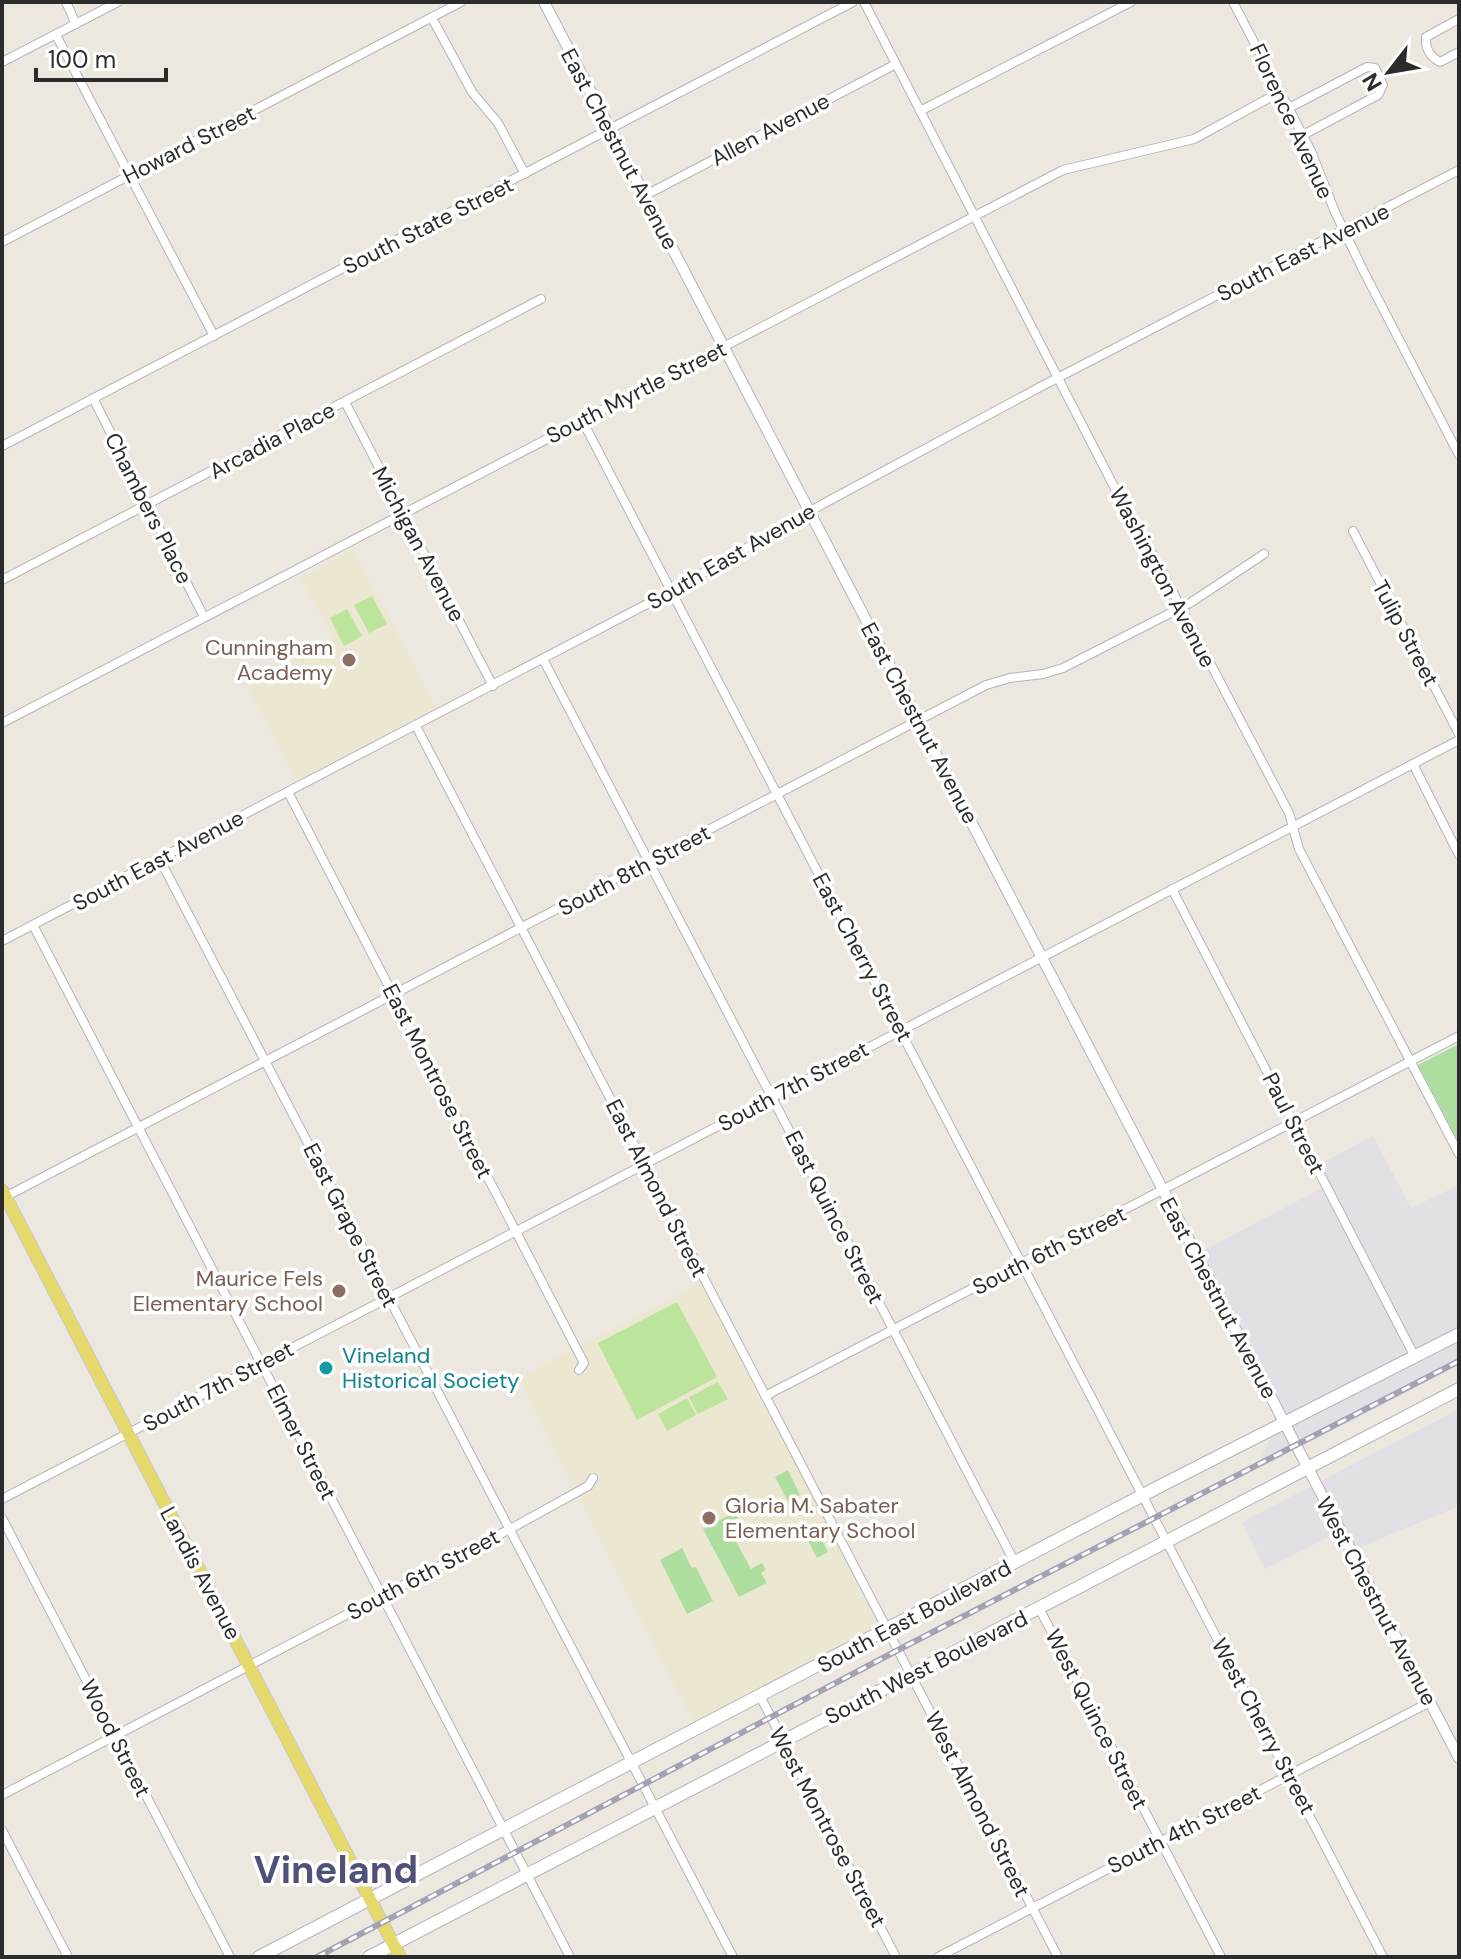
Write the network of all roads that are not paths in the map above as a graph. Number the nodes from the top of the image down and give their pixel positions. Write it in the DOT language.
graph roads {
  1 [pos="66,2"];
  2 [pos="118,2"];
  3 [pos="461,2"];
  4 [pos="544,2"];
  5 [pos="853,2"];
  6 [pos="864,2"];
  7 [pos="1131,2"];
  8 [pos="1233,2"];
  9 [pos="432,18"];
  10 [pos="1459,19"];
  11 [pos="76,24"];
  12 [pos="56,35"];
  13 [pos="1459,52"];
  14 [pos="2,62"];
  15 [pos="896,64"];
  16 [pos="1280,92"];
  17 [pos="1289,108"];
  18 [pos="920,111"];
  19 [pos="610,130"];
  20 [pos="1303,135"];
  21 [pos="1458,172"];
  22 [pos="525,174"];
  23 [pos="129,175"];
  24 [pos="644,196"];
  25 [pos="975,215"];
  26 [pos="1344,231"];
  27 [pos="2,242"];
  28 [pos="541,299"];
  29 [pos="214,336"];
  30 [pos="723,347"];
  31 [pos="1058,378"];
  32 [pos="93,398"];
  33 [pos="345,402"];
  34 [pos="582,420"];
  35 [pos="2,446"];
  36 [pos="1459,455"];
  37 [pos="147,505"];
  38 [pos="809,512"];
  39 [pos="403,513"];
  40 [pos="1353,531"];
  41 [pos="1264,554"];
  42 [pos="2,580"];
  43 [pos="672,591"];
  44 [pos="1181,608"];
  45 [pos="204,617"];
  46 [pos="543,659"];
  47 [pos="493,686"];
  48 [pos="919,722"];
  49 [pos="2,723"];
  50 [pos="416,726"];
  51 [pos="1459,737"];
  52 [pos="1413,764"];
  53 [pos="288,792"];
  54 [pos="778,794"];
  55 [pos="1291,827"];
  56 [pos="1459,855"];
  57 [pos="159,858"];
  58 [pos="650,862"];
  59 [pos="1172,889"];
  60 [pos="33,925"];
  61 [pos="522,929"];
  62 [pos="2,941"];
  63 [pos="1042,958"];
  64 [pos="394,995"];
  65 [pos="901,1030"];
  66 [pos="1459,1036"];
  67 [pos="266,1061"];
  68 [pos="1411,1061"];
  69 [pos="773,1096"];
  70 [pos="1294,1122"];
  71 [pos="139,1129"];
  72 [pos="1459,1154"];
  73 [pos="645,1164"];
  74 [pos="1163,1191"];
  75 [pos="3,1195"];
  76 [pos="516,1230"];
  77 [pos="1021,1264"];
  78 [pos="389,1298"];
  79 [pos="894,1330"];
  80 [pos="1459,1334"];
  81 [pos="1415,1357"];
  82 [pos="261,1364"];
  83 [pos="579,1370"];
  84 [pos="1459,1389"];
  85 [pos="765,1396"];
  86 [pos="1285,1424"];
  87 [pos="127,1434"];
  88 [pos="1295,1445"];
  89 [pos="1308,1468"];
  90 [pos="593,1478"];
  91 [pos="1142,1496"];
  92 [pos="2,1499"];
  93 [pos="2,1518"];
  94 [pos="510,1529"];
  95 [pos="1167,1542"];
  96 [pos="1015,1563"];
  97 [pos="382,1596"];
  98 [pos="1039,1608"];
  99 [pos="888,1630"];
  100 [pos="898,1650"];
  101 [pos="250,1666"];
  102 [pos="911,1675"];
  103 [pos="760,1696"];
  104 [pos="1430,1702"];
  105 [pos="115,1736"];
  106 [pos="783,1741"];
  107 [pos="1459,1758"];
  108 [pos="631,1763"];
  109 [pos="1289,1774"];
  110 [pos="2,1795"];
  111 [pos="654,1807"];
  112 [pos="2,1830"];
  113 [pos="504,1830"];
  114 [pos="1160,1841"];
  115 [pos="527,1874"];
  116 [pos="370,1900"];
  117 [pos="1032,1908"];
  118 [pos="393,1944"];
  119 [pos="68,1957"];
  120 [pos="230,1957"];
  121 [pos="259,1957"];
  122 [pos="369,1957"];
  123 [pos="400,1957"];
  124 [pos="570,1957"];
  125 [pos="733,1957"];
  126 [pos="896,1957"];
  127 [pos="938,1957"];
  128 [pos="1058,1957"];
  129 [pos="1221,1957"];
  130 [pos="1383,1957"];
  1 -- 11 [label="street"];
  2 -- 11 [label="street"];
  3 -- 9 [label="street, Howard Street"];
  4 -- 19 [label="street, East Chestnut Avenue"];
  5 -- 19 [label="street, South State Street"];
  6 -- 15 [label="street, Washington Avenue"];
  7 -- 18 [label="street"];
  8 -- 16 [label="street, Florence Avenue"];
  9 -- 22 [label="street"];
  9 -- 23 [label="street, Howard Street"];
  10 -- 13 [label="street"];
  11 -- 12 [label="street"];
  12 -- 14 [label="street"];
  12 -- 23 [label="street"];
  15 -- 18 [label="street, Washington Avenue"];
  15 -- 24 [label="street, Allen Avenue"];
  16 -- 17 [label="street, Florence Avenue"];
  16 -- 25 [label="street, South Myrtle Street"];
  17 -- 20 [label="street, Florence Avenue"];
  17 -- 20 [label="street"];
  18 -- 25 [label="street, Washington Avenue"];
  19 -- 22 [label="street, South State Street"];
  19 -- 24 [label="street, East Chestnut Avenue"];
  20 -- 26 [label="street, Florence Avenue"];
  21 -- 26 [label="street, South East Avenue"];
  22 -- 29 [label="street, South State Street"];
  23 -- 27 [label="street, Howard Street"];
  23 -- 29 [label="street"];
  24 -- 30 [label="street, East Chestnut Avenue"];
  25 -- 30 [label="street, South Myrtle Street"];
  25 -- 31 [label="street, Washington Avenue"];
  26 -- 31 [label="street, South East Avenue"];
  26 -- 36 [label="street, Florence Avenue"];
  28 -- 33 [label="street, Arcadia Place"];
  29 -- 32 [label="street, South State Street"];
  30 -- 34 [label="street, South Myrtle Street"];
  30 -- 38 [label="street, East Chestnut Avenue"];
  31 -- 38 [label="street, South East Avenue"];
  31 -- 44 [label="street, Washington Avenue"];
  32 -- 35 [label="street, South State Street"];
  32 -- 37 [label="street, Chambers Place"];
  33 -- 37 [label="street, Arcadia Place"];
  33 -- 39 [label="street, Michigan Avenue"];
  34 -- 39 [label="street, South Myrtle Street"];
  34 -- 43 [label="street, East Cherry Street"];
  37 -- 42 [label="street, Arcadia Place"];
  37 -- 45 [label="street, Chambers Place"];
  38 -- 43 [label="street, South East Avenue"];
  38 -- 48 [label="street, East Chestnut Avenue"];
  39 -- 45 [label="street, South Myrtle Street"];
  39 -- 47 [label="street, Michigan Avenue"];
  40 -- 51 [label="street, Tulip Street"];
  41 -- 44 [label="street, South 8th Street"];
  43 -- 46 [label="street, South East Avenue"];
  43 -- 54 [label="street, East Cherry Street"];
  44 -- 48 [label="street, South 8th Street"];
  44 -- 55 [label="street, Washington Avenue"];
  45 -- 49 [label="street, South Myrtle Street"];
  46 -- 47 [label="street, South East Avenue"];
  46 -- 58 [label="street, East Quince Street"];
  47 -- 50 [label="street, South East Avenue"];
  48 -- 54 [label="street, South 8th Street"];
  48 -- 63 [label="street, East Chestnut Avenue"];
  50 -- 53 [label="street, South East Avenue"];
  50 -- 61 [label="street, East Almond Street"];
  51 -- 52 [label="street, South 7th Street"];
  52 -- 55 [label="street, South 7th Street"];
  52 -- 56 [label="street"];
  53 -- 57 [label="street, South East Avenue"];
  53 -- 64 [label="street, East Montrose Street"];
  54 -- 58 [label="street, South 8th Street"];
  54 -- 65 [label="street, East Cherry Street"];
  55 -- 59 [label="street, South 7th Street"];
  55 -- 68 [label="street, Washington Avenue"];
  57 -- 60 [label="street, South East Avenue"];
  57 -- 67 [label="street, East Grape Street"];
  58 -- 61 [label="street, South 8th Street"];
  58 -- 69 [label="street, East Quince Street"];
  59 -- 63 [label="street, South 7th Street"];
  59 -- 70 [label="street, Paul Street"];
  60 -- 62 [label="street, South East Avenue"];
  60 -- 71 [label="street, Elmer Street"];
  61 -- 64 [label="street, South 8th Street"];
  61 -- 73 [label="street, East Almond Street"];
  63 -- 65 [label="street, South 7th Street"];
  63 -- 74 [label="street, East Chestnut Avenue"];
  64 -- 67 [label="street, South 8th Street"];
  64 -- 76 [label="street, East Montrose Street"];
  65 -- 69 [label="street, South 7th Street"];
  65 -- 77 [label="street, East Cherry Street"];
  66 -- 68 [label="street, South 6th Street"];
  67 -- 71 [label="street, South 8th Street"];
  67 -- 78 [label="street, East Grape Street"];
  68 -- 70 [label="street, South 6th Street"];
  68 -- 72 [label="street, Washington Avenue"];
  69 -- 73 [label="street, South 7th Street"];
  69 -- 79 [label="street, East Quince Street"];
  70 -- 74 [label="street, South 6th Street"];
  70 -- 81 [label="street, Paul Street"];
  71 -- 75 [label="street, South 8th Street"];
  71 -- 82 [label="street, Elmer Street"];
  73 -- 76 [label="street, South 7th Street"];
  73 -- 85 [label="street, East Almond Street"];
  74 -- 77 [label="street, South 6th Street"];
  74 -- 86 [label="street, East Chestnut Avenue"];
  75 -- 87 [label="main road, Landis Avenue"];
  76 -- 78 [label="street, South 7th Street"];
  76 -- 83 [label="street, East Montrose Street"];
  77 -- 79 [label="street, South 6th Street"];
  77 -- 91 [label="street, East Cherry Street"];
  78 -- 82 [label="street, South 7th Street"];
  78 -- 94 [label="street, East Grape Street"];
  79 -- 85 [label="street, South 6th Street"];
  79 -- 96 [label="street, East Quince Street"];
  80 -- 81 [label="main road, South East Boulevard"];
  81 -- 86 [label="main road, South East Boulevard"];
  82 -- 87 [label="street, South 7th Street"];
  82 -- 97 [label="street, Elmer Street"];
  84 -- 89 [label="main road, South West Boulevard"];
  85 -- 99 [label="street, East Almond Street"];
  86 -- 88 [label="street, East Chestnut Avenue"];
  86 -- 91 [label="main road, South East Boulevard"];
  87 -- 92 [label="street, South 7th Street"];
  87 -- 101 [label="main road, Landis Avenue"];
  88 -- 89 [label="street, West Chestnut Avenue"];
  89 -- 95 [label="main road, South West Boulevard"];
  89 -- 104 [label="street, West Chestnut Avenue"];
  90 -- 94 [label="street, South 6th Street"];
  91 -- 95 [label="street, West Cherry Street"];
  91 -- 96 [label="main road, South East Boulevard"];
  93 -- 105 [label="street, Wood Street"];
  94 -- 97 [label="street, South 6th Street"];
  94 -- 108 [label="street, East Grape Street"];
  95 -- 98 [label="main road, South West Boulevard"];
  95 -- 109 [label="street, West Cherry Street"];
  96 -- 99 [label="main road, South East Boulevard"];
  97 -- 101 [label="street, South 6th Street"];
  97 -- 113 [label="street, Elmer Street"];
  98 -- 102 [label="main road, South West Boulevard"];
  98 -- 114 [label="street, West Quince Street"];
  99 -- 100 [label="street, East Almond Street"];
  99 -- 103 [label="main road, South East Boulevard"];
  100 -- 102 [label="street, West Almond Street"];
  101 -- 105 [label="street, South 6th Street"];
  101 -- 116 [label="main road, Landis Avenue"];
  102 -- 106 [label="main road, South West Boulevard"];
  102 -- 117 [label="street, West Almond Street"];
  103 -- 106 [label="street, West Montrose Street"];
  103 -- 108 [label="main road, South East Boulevard"];
  104 -- 107 [label="street, West Chestnut Avenue"];
  104 -- 109 [label="street, South 4th Street"];
  105 -- 110 [label="street, South 6th Street"];
  105 -- 120 [label="street, Wood Street"];
  106 -- 111 [label="main road, South West Boulevard"];
  106 -- 126 [label="street, West Montrose Street"];
  108 -- 111 [label="street, East Grape Street"];
  108 -- 113 [label="main road, South East Boulevard"];
  109 -- 114 [label="street, South 4th Street"];
  109 -- 130 [label="street, West Cherry Street"];
  111 -- 115 [label="main road, South West Boulevard"];
  111 -- 125 [label="street, East Grape Street"];
  112 -- 119 [label="street"];
  113 -- 115 [label="street, Elmer Street"];
  113 -- 116 [label="main road, South East Boulevard"];
  114 -- 117 [label="street, South 4th Street"];
  114 -- 129 [label="street, West Quince Street"];
  115 -- 118 [label="main road, South West Boulevard"];
  115 -- 124 [label="street, Elmer Street"];
  116 -- 118 [label="main road, Landis Avenue"];
  116 -- 121 [label="main road, South East Boulevard"];
  117 -- 127 [label="street, South 4th Street"];
  117 -- 128 [label="street, West Almond Street"];
  118 -- 122 [label="main road, South West Boulevard"];
  118 -- 123 [label="main road, Landis Avenue"];
}
